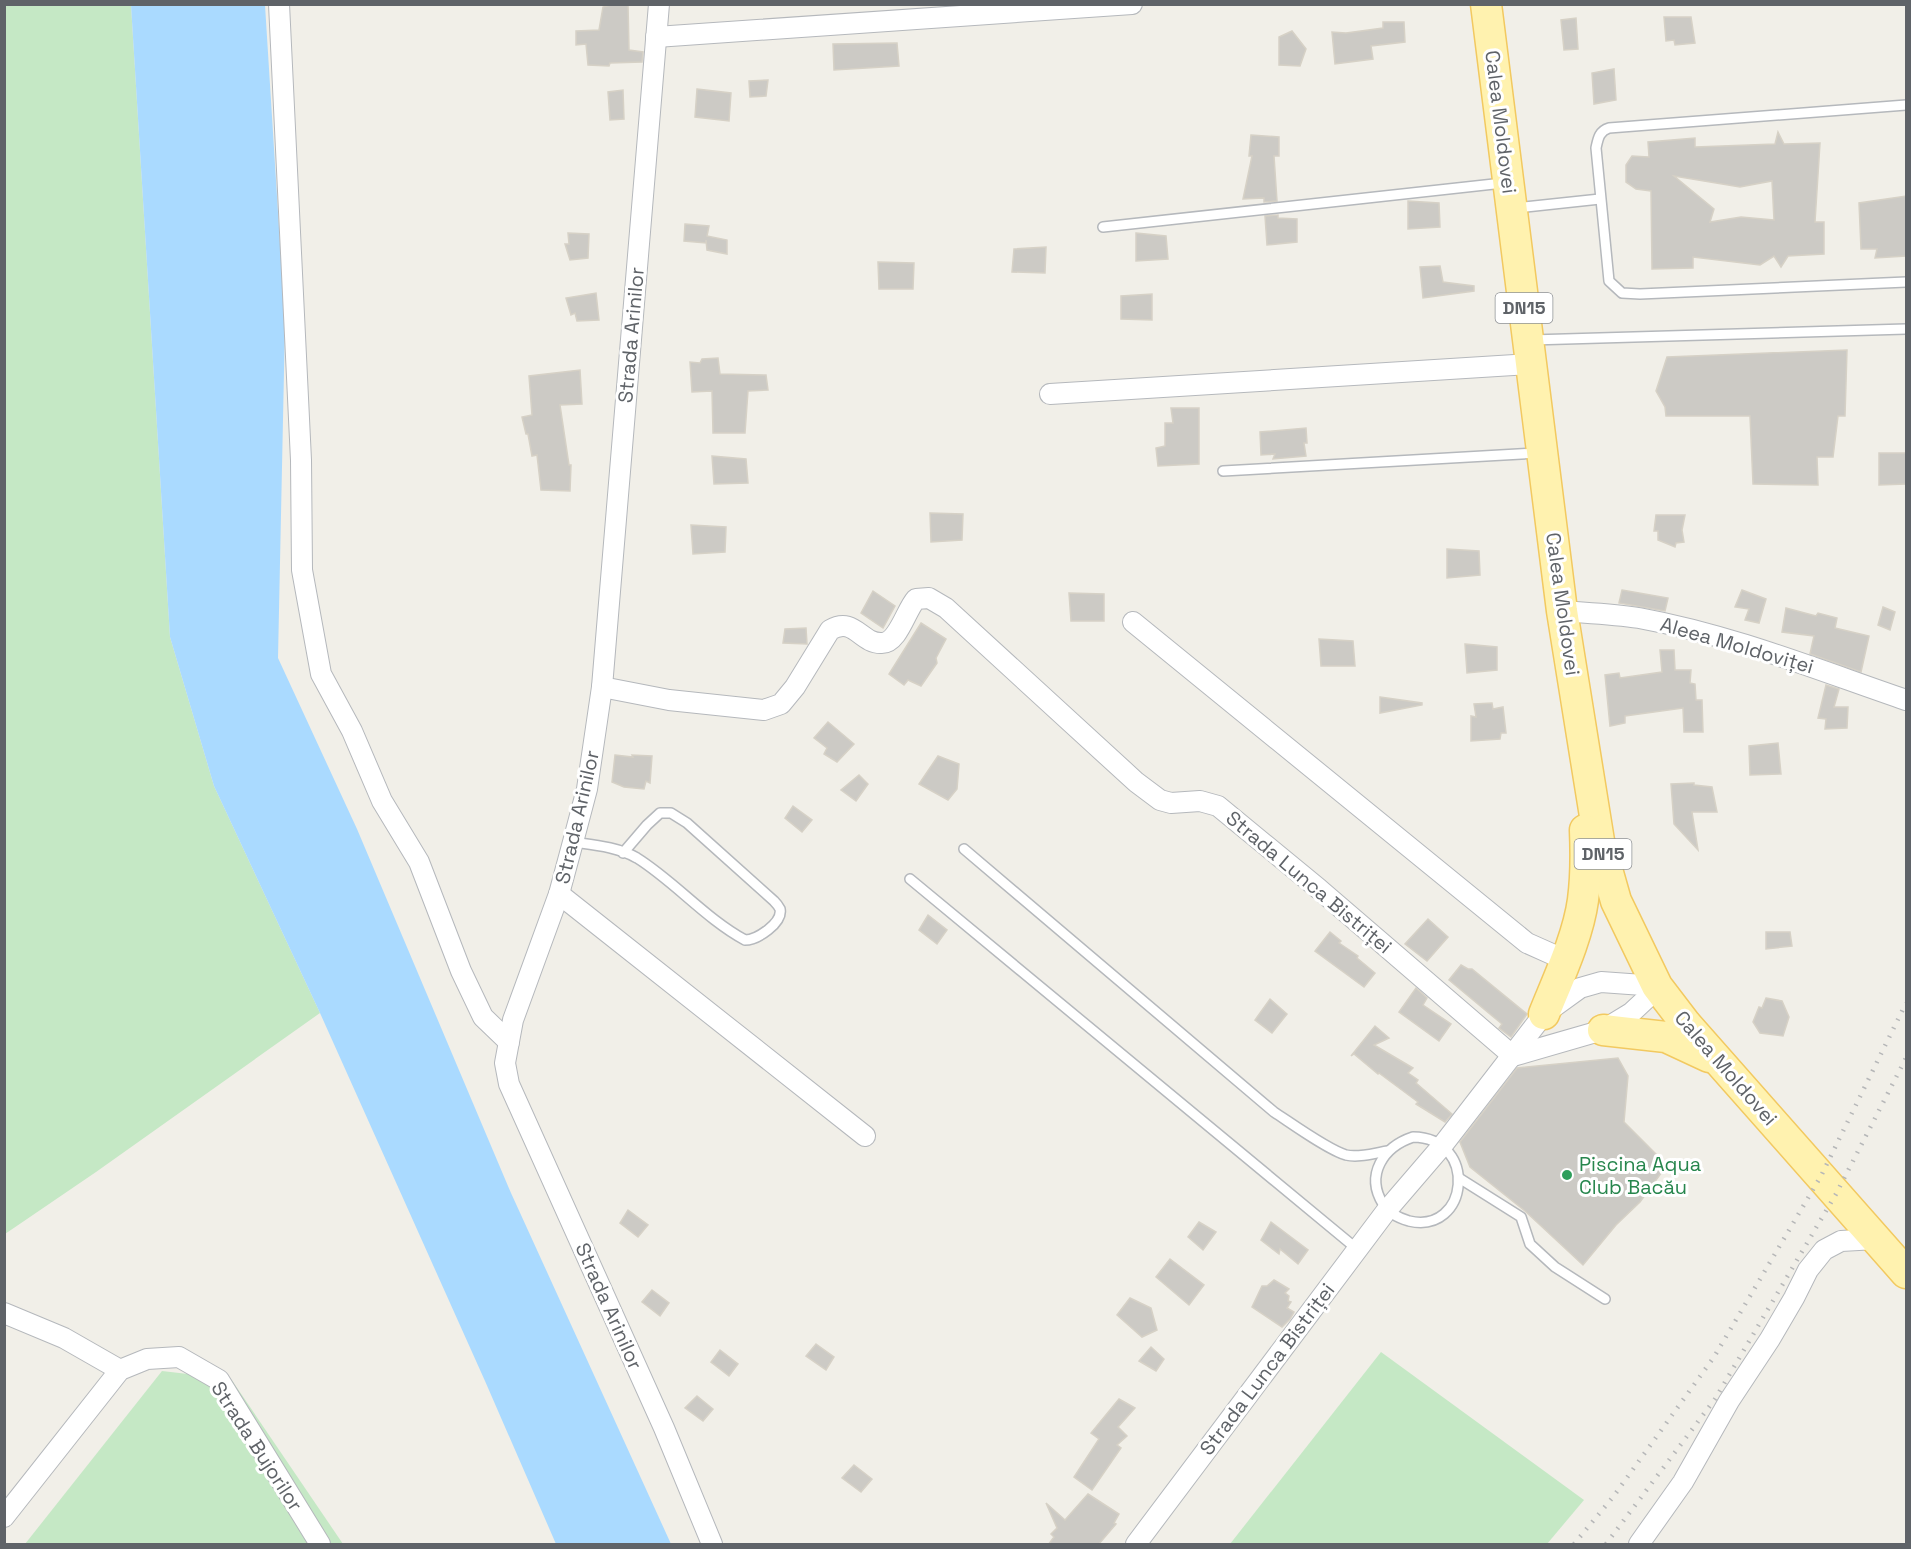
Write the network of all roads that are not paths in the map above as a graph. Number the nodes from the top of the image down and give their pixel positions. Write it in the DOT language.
graph roads {
  1 [pos="279,4"];
  2 [pos="659,4"];
  3 [pos="1132,4"];
  4 [pos="1486,4"];
  5 [pos="932,11"];
  6 [pos="656,37"];
  7 [pos="1906,105"];
  8 [pos="1510,195"];
  9 [pos="1600,199"];
  10 [pos="1103,227"];
  11 [pos="1906,282"];
  12 [pos="1906,329"];
  13 [pos="1530,352"];
  14 [pos="1050,394"];
  15 [pos="1542,452"];
  16 [pos="1223,471"];
  17 [pos="1562,611"];
  18 [pos="1133,622"];
  19 [pos="602,687"];
  20 [pos="1906,700"];
  21 [pos="1580,713"];
  22 [pos="573,842"];
  23 [pos="964,849"];
  24 [pos="623,853"];
  25 [pos="910,879"];
  26 [pos="559,894"];
  27 [pos="1567,958"];
  28 [pos="1657,986"];
  29 [pos="1544,1014"];
  30 [pos="1603,1030"];
  31 [pos="509,1042"];
  32 [pos="1513,1056"];
  33 [pos="1718,1060"];
  34 [pos="865,1136"];
  35 [pos="1442,1146"];
  36 [pos="1388,1151"];
  37 [pos="1459,1178"];
  38 [pos="1387,1210"];
  39 [pos="1876,1239"];
  40 [pos="1357,1249"];
  41 [pos="1906,1273"];
  42 [pos="1605,1299"];
  43 [pos="4,1313"];
  44 [pos="120,1370"];
  45 [pos="4,1517"];
  46 [pos="320,1545"];
  47 [pos="712,1545"];
  48 [pos="1136,1545"];
  49 [pos="1639,1545"];
  1 -- 31 [label="street"];
  2 -- 6 [label="street, Strada Arinilor"];
  3 -- 5 [label="street"];
  4 -- 8 [label="main road, Calea Moldovei / DN15"];
  5 -- 6 [label="street"];
  6 -- 19 [label="street, Strada Arinilor"];
  7 -- 9 [label="lane"];
  8 -- 9 [label="lane"];
  8 -- 10 [label="lane"];
  8 -- 13 [label="main road, Calea Moldovei / DN15"];
  9 -- 11 [label="lane"];
  12 -- 13 [label="lane"];
  13 -- 14 [label="street"];
  13 -- 15 [label="main road, Calea Moldovei / DN15"];
  15 -- 16 [label="lane"];
  15 -- 17 [label="main road, Calea Moldovei / DN15"];
  17 -- 20 [label="street, Aleea Moldoviței"];
  17 -- 21 [label="main road, Calea Moldovei / DN15"];
  18 -- 27 [label="street"];
  19 -- 22 [label="street, Strada Arinilor"];
  19 -- 32 [label="street, Strada Lunca Bistriței"];
  21 -- 27 [label="main road"];
  21 -- 28 [label="main road, Calea Moldovei / DN15"];
  22 -- 24 [label="lane"];
  22 -- 26 [label="street, Strada Arinilor"];
  23 -- 36 [label="lane"];
  24 -- 24 [label="lane"];
  25 -- 40 [label="lane"];
  26 -- 31 [label="street, Strada Arinilor"];
  26 -- 34 [label="street"];
  27 -- 29 [label="main road"];
  28 -- 29 [label="street"];
  28 -- 30 [label="street"];
  28 -- 33 [label="main road, Calea Moldovei / DN15"];
  29 -- 32 [label="street"];
  30 -- 32 [label="street"];
  30 -- 33 [label="main road"];
  31 -- 47 [label="street, Strada Arinilor"];
  32 -- 35 [label="street, Strada Lunca Bistriței"];
  33 -- 39 [label="main road, Calea Moldovei / DN15"];
  35 -- 36 [label="lane"];
  35 -- 37 [label="lane"];
  35 -- 38 [label="street, Strada Lunca Bistriței"];
  36 -- 38 [label="lane"];
  37 -- 38 [label="lane"];
  37 -- 42 [label="lane"];
  38 -- 40 [label="street, Strada Lunca Bistriței"];
  39 -- 41 [label="main road, DN15"];
  39 -- 49 [label="street"];
  40 -- 48 [label="street, Strada Lunca Bistriței"];
  43 -- 44 [label="street"];
  44 -- 45 [label="street"];
  44 -- 46 [label="street, Strada Bujorilor"];
}
